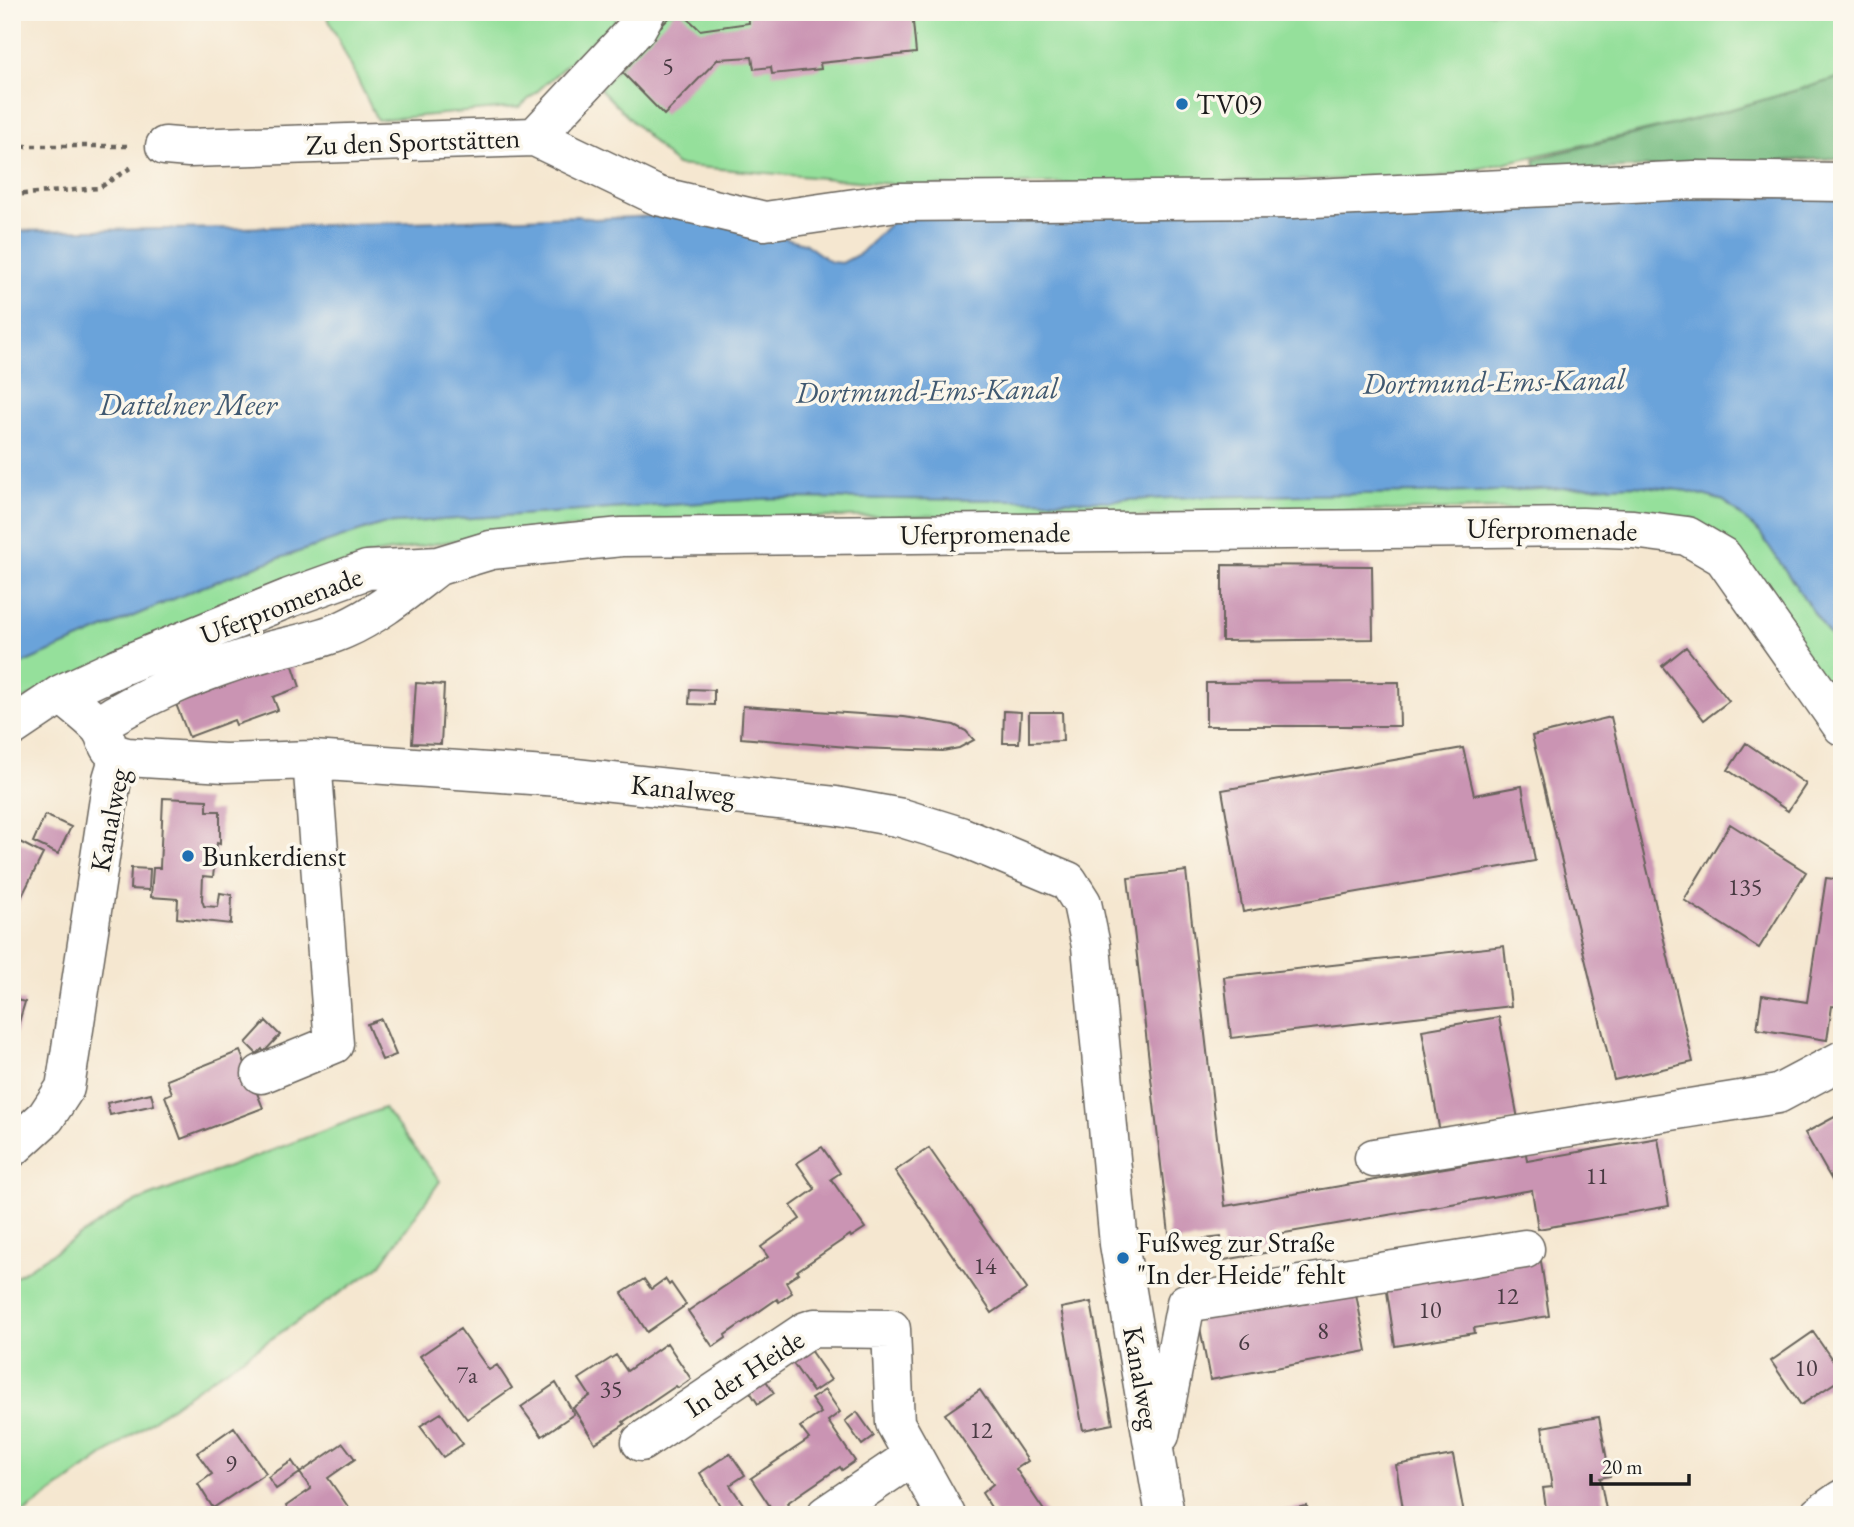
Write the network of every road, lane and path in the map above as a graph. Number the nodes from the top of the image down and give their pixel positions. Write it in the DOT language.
graph roads {
  1 [pos="637,17"];
  2 [pos="535,137"];
  3 [pos="12,146"];
  4 [pos="165,146"];
  5 [pos="1842,183"];
  6 [pos="12,195"];
  7 [pos="438,566"];
  8 [pos="61,694"];
  9 [pos="1842,726"];
  10 [pos="12,727"];
  11 [pos="110,742"];
  12 [pos="312,760"];
  13 [pos="1842,1060"];
  14 [pos="261,1074"];
  15 [pos="29,1120"];
  16 [pos="12,1148"];
  17 [pos="1374,1158"];
  18 [pos="1525,1249"];
  19 [pos="640,1441"];
  20 [pos="913,1456"];
  21 [pos="1155,1458"];
  22 [pos="1842,1499"];
  23 [pos="826,1515"];
  24 [pos="946,1515"];
  25 [pos="1165,1515"];
  26 [pos="1819,1515"];
  1 -- 2 [label="street, Zu den Sportstätten"];
  2 -- 4 [label="street, Zu den Sportstätten"];
  2 -- 5 [label="street"];
  3 -- 4 [label="path"];
  4 -- 6 [label="path"];
  7 -- 8 [label="street, Uferpromenade"];
  7 -- 9 [label="street, Uferpromenade"];
  7 -- 11 [label="street"];
  8 -- 10 [label="street, Uferpromenade"];
  8 -- 11 [label="street"];
  11 -- 12 [label="street, Kanalweg"];
  11 -- 15 [label="street, Kanalweg"];
  12 -- 14 [label="street"];
  12 -- 21 [label="street, Kanalweg"];
  13 -- 17 [label="street"];
  15 -- 16 [label="street, Kanalweg"];
  18 -- 21 [label="street, Kanalweg"];
  19 -- 20 [label="street, In der Heide"];
  20 -- 23 [label="street"];
  20 -- 24 [label="street, In der Heide"];
  21 -- 25 [label="street, Kanalweg"];
  22 -- 26 [label="street"];
}
